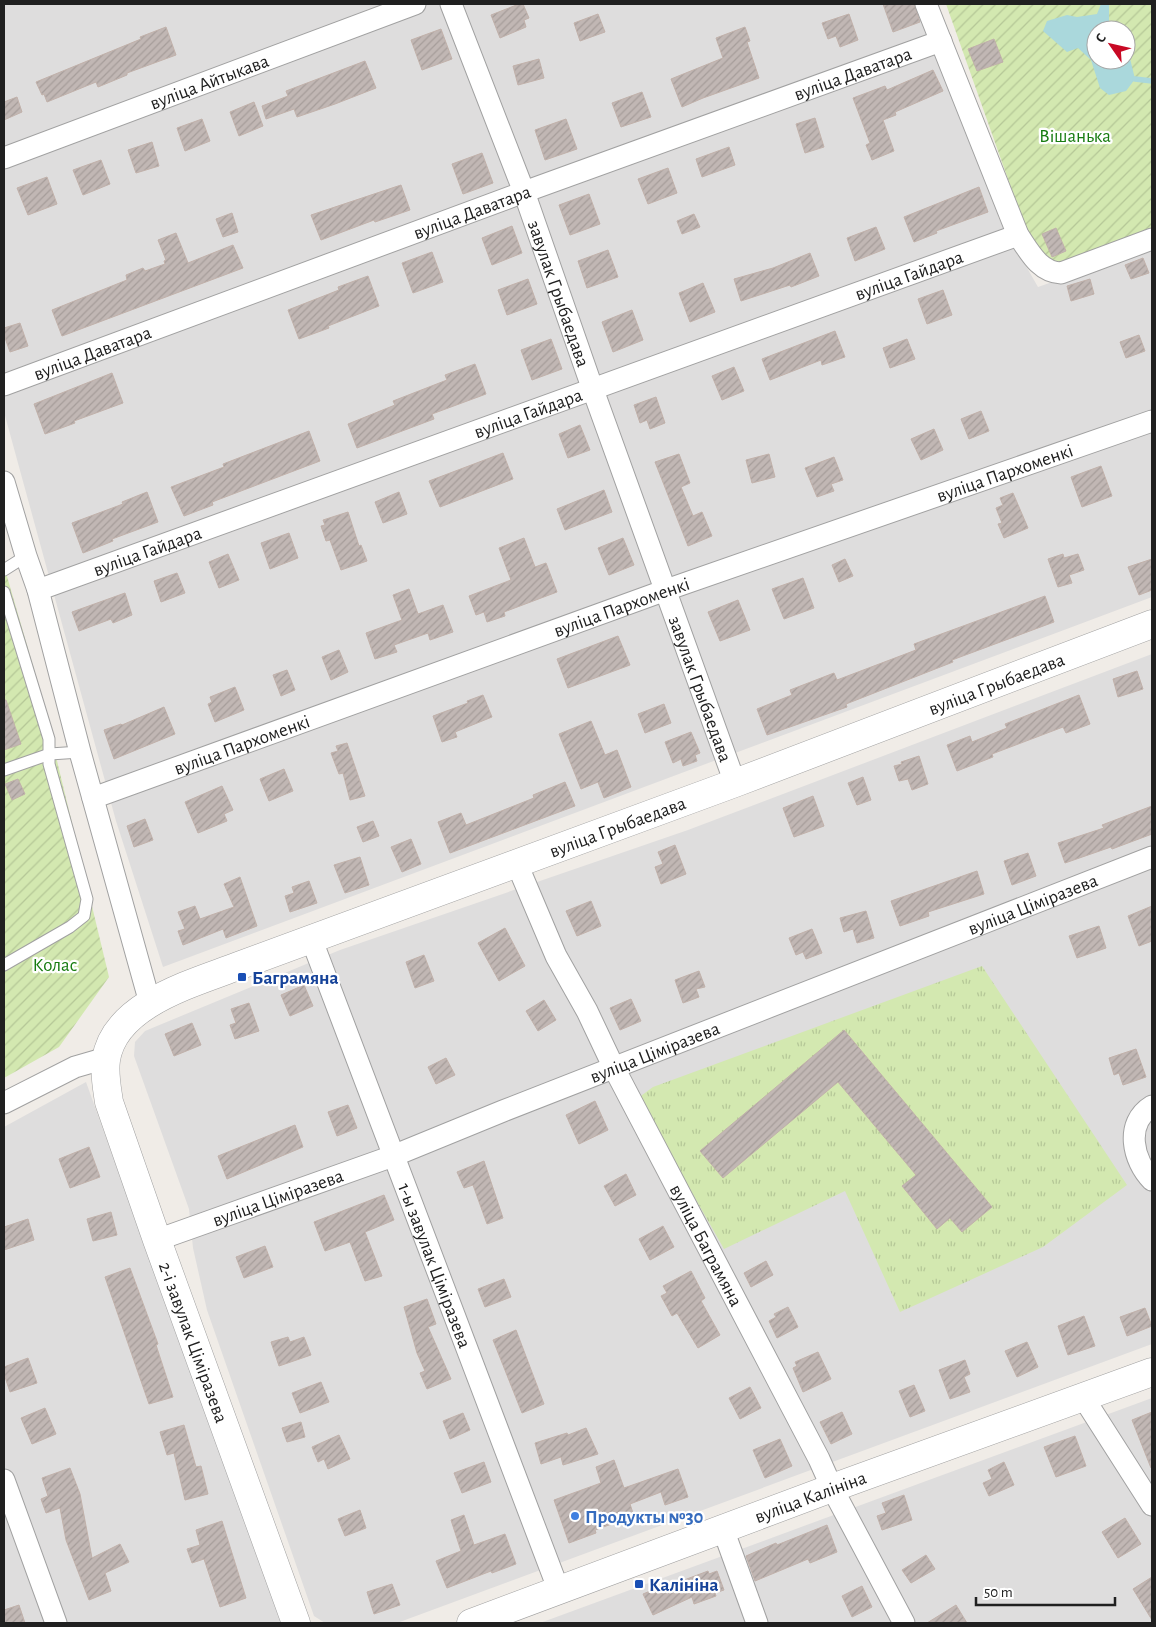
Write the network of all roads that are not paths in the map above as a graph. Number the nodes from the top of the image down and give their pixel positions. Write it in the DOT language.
graph roads {
  1 [pos="415,4"];
  2 [pos="451,4"];
  3 [pos="926,4"];
  4 [pos="941,41"];
  5 [pos="4,158"];
  6 [pos="524,192"];
  7 [pos="1018,235"];
  8 [pos="1152,239"];
  9 [pos="4,384"];
  10 [pos="592,390"];
  11 [pos="1152,421"];
  12 [pos="4,482"];
  13 [pos="26,556"];
  14 [pos="4,570"];
  15 [pos="38,590"];
  16 [pos="666,590"];
  17 [pos="4,592"];
  18 [pos="1152,624"];
  19 [pos="80,752"];
  20 [pos="50,754"];
  21 [pos="4,770"];
  22 [pos="735,783"];
  23 [pos="93,798"];
  24 [pos="1152,857"];
  25 [pos="517,864"];
  26 [pos="311,938"];
  27 [pos="4,966"];
  28 [pos="150,1003"];
  29 [pos="106,1058"];
  30 [pos="614,1068"];
  31 [pos="4,1103"];
  32 [pos="1152,1106"];
  33 [pos="393,1156"];
  34 [pos="1152,1180"];
  35 [pos="157,1240"];
  36 [pos="1152,1372"];
  37 [pos="1083,1397"];
  38 [pos="4,1480"];
  39 [pos="832,1488"];
  40 [pos="1152,1506"];
  41 [pos="723,1529"];
  42 [pos="559,1591"];
  43 [pos="56,1623"];
  44 [pos="296,1623"];
  45 [pos="471,1623"];
  46 [pos="757,1623"];
  47 [pos="904,1623"];
  1 -- 5 [label="street, вуліца Айтыкава"];
  2 -- 6 [label="street, завулак Грыбаедава"];
  3 -- 4 [label="street"];
  4 -- 6 [label="street, вуліца Даватара"];
  4 -- 7 [label="street"];
  6 -- 9 [label="street, вуліца Даватара"];
  6 -- 10 [label="street, завулак Грыбаедава"];
  7 -- 8 [label="street"];
  7 -- 10 [label="street, вуліца Гайдара"];
  10 -- 15 [label="street, вуліца Гайдара"];
  10 -- 16 [label="street, завулак Грыбаедава"];
  11 -- 16 [label="street, вуліца Пархоменкі"];
  12 -- 13 [label="street"];
  13 -- 14 [label="lane"];
  13 -- 15 [label="street"];
  15 -- 19 [label="street"];
  16 -- 22 [label="street, завулак Грыбаедава"];
  16 -- 23 [label="street, вуліца Пархоменкі"];
  17 -- 20 [label="lane"];
  18 -- 22 [label="street, вуліца Грыбаедава"];
  19 -- 20 [label="lane"];
  19 -- 23 [label="street"];
  20 -- 21 [label="lane"];
  20 -- 27 [label="lane"];
  22 -- 25 [label="street, вуліца Грыбаедава"];
  23 -- 28 [label="street"];
  24 -- 30 [label="street, вуліца Ціміразева"];
  25 -- 26 [label="street, вуліца Грыбаедава"];
  25 -- 30 [label="street, вуліца Баграмяна"];
  26 -- 28 [label="street, вуліца Грыбаедава"];
  26 -- 33 [label="street, 1-ы завулак Ціміразева"];
  28 -- 29 [label="street, вуліца Грыбаедава"];
  29 -- 31 [label="street"];
  29 -- 35 [label="street, 2-і завулак Ціміразева"];
  30 -- 33 [label="street, вуліца Ціміразева"];
  30 -- 39 [label="street, вуліца Баграмяна"];
  32 -- 34 [label="street"];
  33 -- 35 [label="street, вуліца Ціміразева"];
  33 -- 42 [label="street, 1-ы завулак Ціміразева"];
  35 -- 44 [label="street, 2-і завулак Ціміразева"];
  36 -- 37 [label="street, вуліца Калініна"];
  37 -- 39 [label="street, вуліца Калініна"];
  37 -- 40 [label="street"];
  38 -- 43 [label="street"];
  39 -- 41 [label="street, вуліца Калініна"];
  39 -- 47 [label="street, вуліца Баграмяна"];
  41 -- 42 [label="street, вуліца Калініна"];
  41 -- 46 [label="street"];
  42 -- 45 [label="street, вуліца Калініна"];
}
